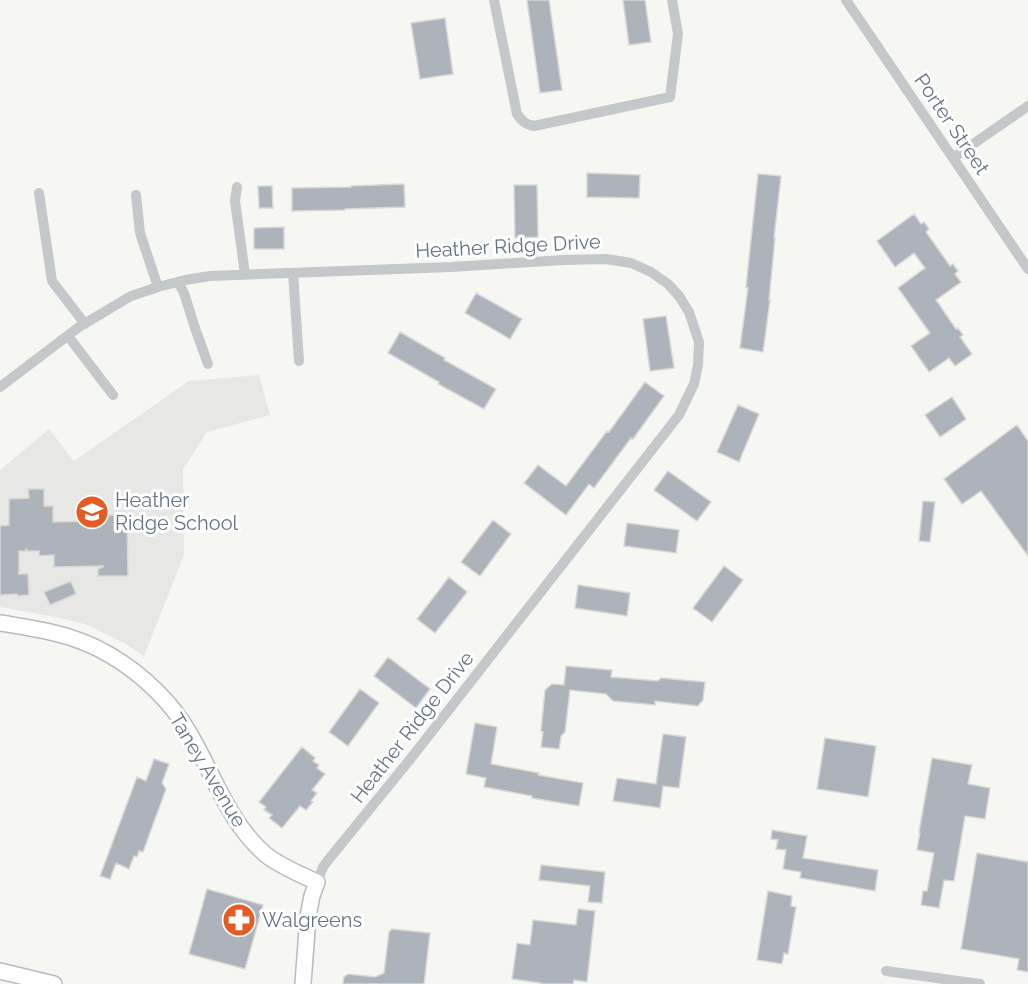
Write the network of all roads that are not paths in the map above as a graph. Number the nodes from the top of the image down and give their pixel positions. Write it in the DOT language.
graph roads {
  1 [pos="494,0"];
  2 [pos="672,0"];
  3 [pos="846,0"];
  4 [pos="1028,106"];
  5 [pos="953,158"];
  6 [pos="237,187"];
  7 [pos="39,194"];
  8 [pos="136,195"];
  9 [pos="1028,269"];
  10 [pos="292,273"];
  11 [pos="245,274"];
  12 [pos="178,282"];
  13 [pos="158,287"];
  14 [pos="85,324"];
  15 [pos="68,336"];
  16 [pos="298,361"];
  17 [pos="208,364"];
  18 [pos="0,387"];
  19 [pos="113,395"];
  20 [pos="0,623"];
  21 [pos="317,882"];
  22 [pos="0,970"];
  23 [pos="886,971"];
  24 [pos="54,984"];
  25 [pos="303,984"];
  26 [pos="310,984"];
  27 [pos="980,984"];
  1 -- 2 [label="street"];
  3 -- 5 [label="street, Porter Street"];
  4 -- 5 [label="street"];
  5 -- 9 [label="street, Porter Street"];
  6 -- 11 [label="street"];
  7 -- 14 [label="street"];
  8 -- 13 [label="street"];
  10 -- 11 [label="street, Heather Ridge Drive"];
  10 -- 16 [label="street"];
  10 -- 21 [label="street, Heather Ridge Drive"];
  11 -- 12 [label="street, Heather Ridge Drive"];
  12 -- 13 [label="street, Heather Ridge Drive"];
  12 -- 17 [label="street"];
  13 -- 14 [label="street, Heather Ridge Drive"];
  14 -- 15 [label="street, Heather Ridge Drive"];
  15 -- 18 [label="street, Heather Ridge Drive"];
  15 -- 19 [label="street"];
  20 -- 21 [label="street, Taney Avenue"];
  21 -- 25 [label="street"];
  21 -- 26 [label="street"];
  22 -- 24 [label="street"];
  23 -- 27 [label="street"];
}
